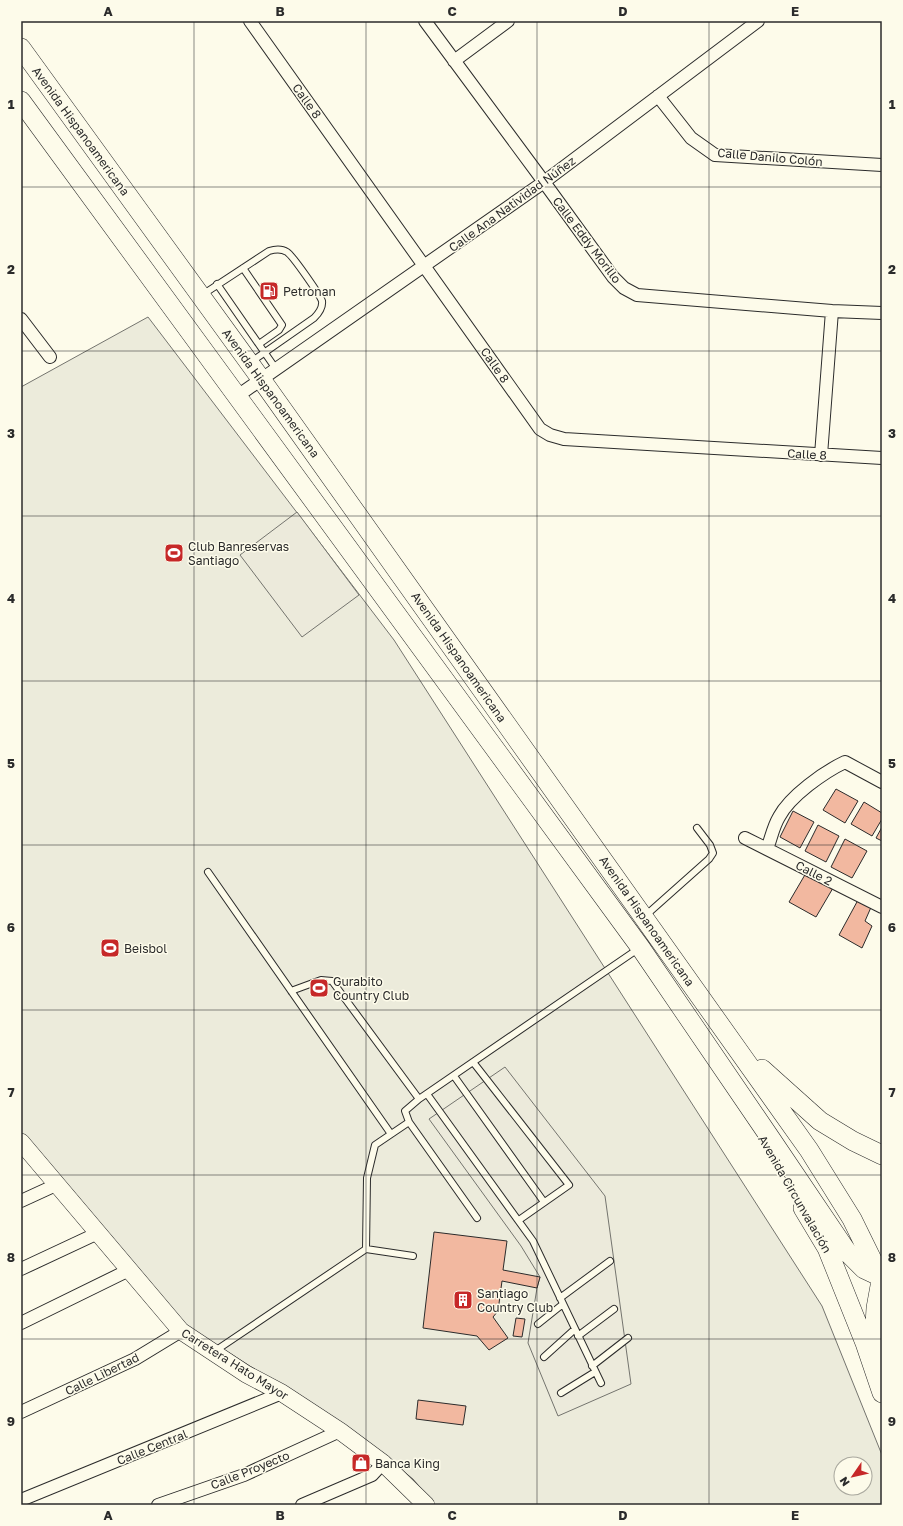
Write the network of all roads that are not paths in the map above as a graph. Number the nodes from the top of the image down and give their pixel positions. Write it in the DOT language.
graph roads {
  1 [pos="250,21"];
  2 [pos="424,21"];
  3 [pos="508,21"];
  4 [pos="758,21"];
  5 [pos="21,48"];
  6 [pos="454,61"];
  7 [pos="658,96"];
  8 [pos="21,100"];
  9 [pos="882,165"];
  10 [pos="544,182"];
  11 [pos="425,266"];
  12 [pos="243,268"];
  13 [pos="217,284"];
  14 [pos="201,296"];
  15 [pos="832,311"];
  16 [pos="882,313"];
  17 [pos="23,324"];
  18 [pos="259,344"];
  19 [pos="265,352"];
  20 [pos="50,356"];
  21 [pos="250,363"];
  22 [pos="268,374"];
  23 [pos="236,397"];
  24 [pos="821,455"];
  25 [pos="882,458"];
  26 [pos="882,782"];
  27 [pos="697,828"];
  28 [pos="745,838"];
  29 [pos="767,849"];
  30 [pos="208,872"];
  31 [pos="882,907"];
  32 [pos="644,917"];
  33 [pos="649,941"];
  34 [pos="291,991"];
  35 [pos="737,1047"];
  36 [pos="473,1062"];
  37 [pos="722,1068"];
  38 [pos="454,1076"];
  39 [pos="427,1094"];
  40 [pos="419,1099"];
  41 [pos="409,1122"];
  42 [pos="391,1134"];
  43 [pos="21,1142"];
  44 [pos="882,1155"];
  45 [pos="58,1184"];
  46 [pos="21,1201"];
  47 [pos="544,1202"];
  48 [pos="477,1218"];
  49 [pos="519,1220"];
  50 [pos="98,1233"];
  51 [pos="366,1249"];
  52 [pos="413,1256"];
  53 [pos="610,1261"];
  54 [pos="21,1269"];
  55 [pos="129,1270"];
  56 [pos="882,1277"];
  57 [pos="560,1298"];
  58 [pos="563,1304"];
  59 [pos="614,1309"];
  60 [pos="21,1323"];
  61 [pos="538,1324"];
  62 [pos="575,1329"];
  63 [pos="181,1331"];
  64 [pos="578,1336"];
  65 [pos="628,1338"];
  66 [pos="214,1352"];
  67 [pos="882,1352"];
  68 [pos="544,1357"];
  69 [pos="594,1369"];
  70 [pos="601,1383"];
  71 [pos="282,1393"];
  72 [pos="561,1393"];
  73 [pos="882,1393"];
  74 [pos="21,1412"];
  75 [pos="340,1431"];
  76 [pos="383,1463"];
  77 [pos="21,1500"];
  78 [pos="158,1505"];
  79 [pos="302,1505"];
  80 [pos="426,1505"];
  1 -- 11 [label="street, Calle 8"];
  2 -- 6 [label="street, Calle Eddy Morillo"];
  3 -- 6 [label="street"];
  4 -- 7 [label="street, Calle Ana Natividad Núñez"];
  5 -- 14 [label="main road, Avenida Hispanoamericana"];
  6 -- 10 [label="street, Calle Eddy Morillo"];
  7 -- 9 [label="street, Calle Danilo Colón"];
  7 -- 10 [label="street, Calle Ana Natividad Núñez"];
  8 -- 23 [label="main road, Avenida Hispanoamericana"];
  10 -- 11 [label="street, Calle Ana Natividad Núñez"];
  10 -- 15 [label="street, Calle Eddy Morillo"];
  11 -- 22 [label="street, Calle Ana Natividad Núñez"];
  11 -- 24 [label="street, Calle 8"];
  12 -- 13 [label="lane"];
  12 -- 18 [label="lane"];
  12 -- 19 [label="lane"];
  13 -- 14 [label="lane"];
  13 -- 18 [label="lane"];
  14 -- 21 [label="main road, Avenida Hispanoamericana"];
  15 -- 16 [label="street, Calle Eddy Morillo"];
  15 -- 24 [label="street"];
  17 -- 20 [label="street"];
  18 -- 19 [label="lane"];
  19 -- 21 [label="lane"];
  19 -- 22 [label="lane"];
  21 -- 22 [label="main road, Avenida Hispanoamericana"];
  22 -- 23 [label="street, Calle Ana Natividad Núñez"];
  22 -- 32 [label="main road, Avenida Hispanoamericana"];
  23 -- 33 [label="main road, Avenida Hispanoamericana"];
  24 -- 25 [label="street, Calle 8"];
  26 -- 29 [label="street"];
  27 -- 32 [label="lane"];
  28 -- 29 [label="street, Calle 2"];
  29 -- 31 [label="street, Calle 2"];
  30 -- 34 [label="lane"];
  32 -- 33 [label="main road, Avenida Hispanoamericana"];
  33 -- 35 [label="main road, Avenida Hispanoamericana"];
  33 -- 36 [label="lane"];
  33 -- 37 [label="main road, Avenida Hispanoamericana"];
  34 -- 40 [label="lane"];
  34 -- 42 [label="lane"];
  35 -- 44 [label="main road"];
  35 -- 56 [label="main road, Avenida Hispanoamericana"];
  36 -- 38 [label="lane"];
  36 -- 47 [label="lane"];
  37 -- 56 [label="main road"];
  37 -- 73 [label="main road, Avenida Circunvalación"];
  38 -- 39 [label="lane"];
  38 -- 47 [label="lane"];
  39 -- 40 [label="lane"];
  39 -- 49 [label="lane"];
  40 -- 41 [label="lane"];
  41 -- 42 [label="lane"];
  41 -- 48 [label="lane"];
  42 -- 51 [label="lane"];
  43 -- 45 [label="street, Carretera Hato Mayor"];
  45 -- 46 [label="street"];
  45 -- 50 [label="street, Carretera Hato Mayor"];
  47 -- 49 [label="lane"];
  49 -- 57 [label="lane"];
  50 -- 54 [label="street"];
  50 -- 55 [label="street, Carretera Hato Mayor"];
  51 -- 52 [label="lane"];
  51 -- 66 [label="lane"];
  53 -- 57 [label="lane"];
  55 -- 60 [label="street"];
  55 -- 63 [label="street, Carretera Hato Mayor"];
  56 -- 67 [label="main road"];
  57 -- 58 [label="lane"];
  58 -- 61 [label="lane"];
  58 -- 62 [label="lane"];
  59 -- 64 [label="lane"];
  62 -- 64 [label="lane"];
  62 -- 68 [label="lane"];
  63 -- 66 [label="street, Carretera Hato Mayor"];
  63 -- 74 [label="street, Calle Libertad"];
  64 -- 69 [label="lane"];
  65 -- 69 [label="lane"];
  66 -- 71 [label="street, Carretera Hato Mayor"];
  69 -- 70 [label="lane"];
  69 -- 72 [label="lane"];
  71 -- 75 [label="street, Carretera Hato Mayor"];
  71 -- 77 [label="street, Calle Central"];
  75 -- 76 [label="street, Carretera Hato Mayor"];
  75 -- 78 [label="street, Calle Proyecto"];
  76 -- 79 [label="street"];
  76 -- 80 [label="street, Carretera Hato Mayor"];
}
